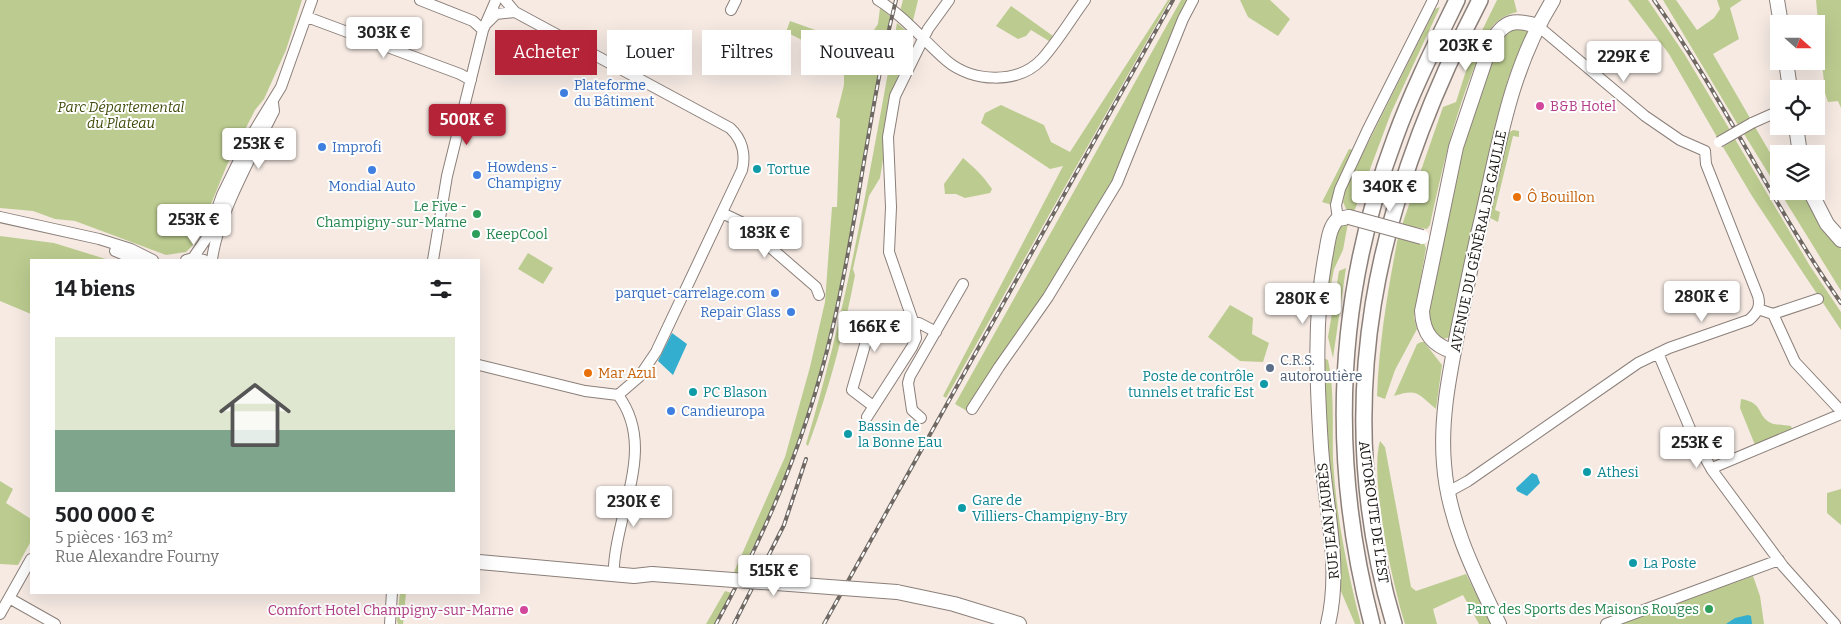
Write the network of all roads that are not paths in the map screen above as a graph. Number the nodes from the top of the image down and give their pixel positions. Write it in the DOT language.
graph roads {
  1 [pos="312,0"];
  2 [pos="420,0"];
  3 [pos="496,0"];
  4 [pos="505,0"];
  5 [pos="878,0"];
  6 [pos="949,0"];
  7 [pos="1085,0"];
  8 [pos="1192,0"];
  9 [pos="1433,0"];
  10 [pos="1457,0"];
  11 [pos="1480,0"];
  12 [pos="1553,0"];
  13 [pos="1777,0"];
  14 [pos="515,12"];
  15 [pos="1780,15"];
  16 [pos="307,17"];
  17 [pos="1538,26"];
  18 [pos="484,27"];
  19 [pos="924,40"];
  20 [pos="471,80"];
  21 [pos="273,103"];
  22 [pos="1770,115"];
  23 [pos="1705,152"];
  24 [pos="1815,200"];
  25 [pos="722,213"];
  26 [pos="0,217"];
  27 [pos="1344,218"];
  28 [pos="0,224"];
  29 [pos="1438,228"];
  30 [pos="1422,237"];
  31 [pos="1841,240"];
  32 [pos="1435,249"];
  33 [pos="133,259"];
  34 [pos="151,259"];
  35 [pos="190,259"];
  36 [pos="212,259"];
  37 [pos="432,259"];
  38 [pos="963,284"];
  39 [pos="820,295"];
  40 [pos="1818,299"];
  41 [pos="1758,309"];
  42 [pos="1773,314"];
  43 [pos="913,320"];
  44 [pos="936,332"];
  45 [pos="1454,352"];
  46 [pos="1658,353"];
  47 [pos="480,365"];
  48 [pos="900,366"];
  49 [pos="912,373"];
  50 [pos="618,395"];
  51 [pos="873,406"];
  52 [pos="972,409"];
  53 [pos="1841,413"];
  54 [pos="867,417"];
  55 [pos="921,418"];
  56 [pos="1712,470"];
  57 [pos="1448,492"];
  58 [pos="1779,560"];
  59 [pos="30,561"];
  60 [pos="480,562"];
  61 [pos="524,566"];
  62 [pos="551,568"];
  63 [pos="580,568"];
  64 [pos="615,570"];
  65 [pos="392,594"];
  66 [pos="9,598"];
  67 [pos="0,614"];
  68 [pos="55,624"];
  69 [pos="390,624"];
  70 [pos="1019,624"];
  71 [pos="1328,624"];
  72 [pos="1372,624"];
  73 [pos="1394,624"];
  74 [pos="1499,624"];
  75 [pos="1606,624"];
  76 [pos="1835,624"];
  1 -- 16 [label="street"];
  2 -- 18 [label="street"];
  3 -- 18 [label="street"];
  4 -- 14 [label="street"];
  5 -- 19 [label="street"];
  6 -- 19 [label="street"];
  7 -- 19 [label="street"];
  8 -- 52 [label="street"];
  9 -- 27 [label="street"];
  10 -- 72 [label="highway, AUTOROUTE DE L’EST"];
  11 -- 73 [label="highway, AUTOROUTE DE L’EST"];
  12 -- 17 [label="main road, AVENUE DU GÉNÉRAL DE GAULLE"];
  13 -- 15 [label="main road"];
  14 -- 18 [label="street"];
  14 -- 25 [label="street"];
  16 -- 20 [label="street"];
  16 -- 21 [label="street"];
  17 -- 23 [label="street"];
  17 -- 29 [label="main road"];
  17 -- 45 [label="main road, AVENUE DU GÉNÉRAL DE GAULLE"];
  18 -- 20 [label="street"];
  19 -- 43 [label="street"];
  20 -- 37 [label="street"];
  21 -- 35 [label="street"];
  21 -- 36 [label="street"];
  22 -- 23 [label="street, bridge"];
  23 -- 41 [label="street"];
  24 -- 31 [label="main road"];
  25 -- 39 [label="street"];
  25 -- 50 [label="street"];
  26 -- 34 [label="street"];
  27 -- 30 [label="main road, bridge"];
  27 -- 71 [label="main road, RUE JEAN JAURÈS"];
  28 -- 33 [label="street"];
  29 -- 30 [label="main road"];
  29 -- 32 [label="main road"];
  30 -- 32 [label="main road"];
  32 -- 45 [label="main road"];
  38 -- 44 [label="street"];
  40 -- 42 [label="street"];
  41 -- 42 [label="street"];
  41 -- 46 [label="street"];
  42 -- 53 [label="street"];
  43 -- 44 [label="street"];
  43 -- 48 [label="street"];
  43 -- 51 [label="street"];
  44 -- 49 [label="street"];
  45 -- 57 [label="main road, AVENUE DU GÉNÉRAL DE GAULLE"];
  46 -- 56 [label="street"];
  46 -- 57 [label="street"];
  47 -- 50 [label="street"];
  48 -- 49 [label="street"];
  48 -- 51 [label="street"];
  49 -- 55 [label="street"];
  50 -- 64 [label="street"];
  51 -- 54 [label="street"];
  53 -- 56 [label="street"];
  56 -- 58 [label="street"];
  57 -- 74 [label="main road, AVENUE DU GÉNÉRAL DE GAULLE"];
  58 -- 75 [label="street"];
  58 -- 76 [label="street"];
  59 -- 66 [label="street"];
  60 -- 61 [label="main road"];
  61 -- 62 [label="main road"];
  61 -- 63 [label="main road"];
  62 -- 63 [label="main road"];
  62 -- 64 [label="main road"];
  63 -- 64 [label="main road"];
  64 -- 70 [label="main road, bridge"];
  65 -- 69 [label="street"];
  66 -- 67 [label="street"];
  66 -- 68 [label="street"];
}
